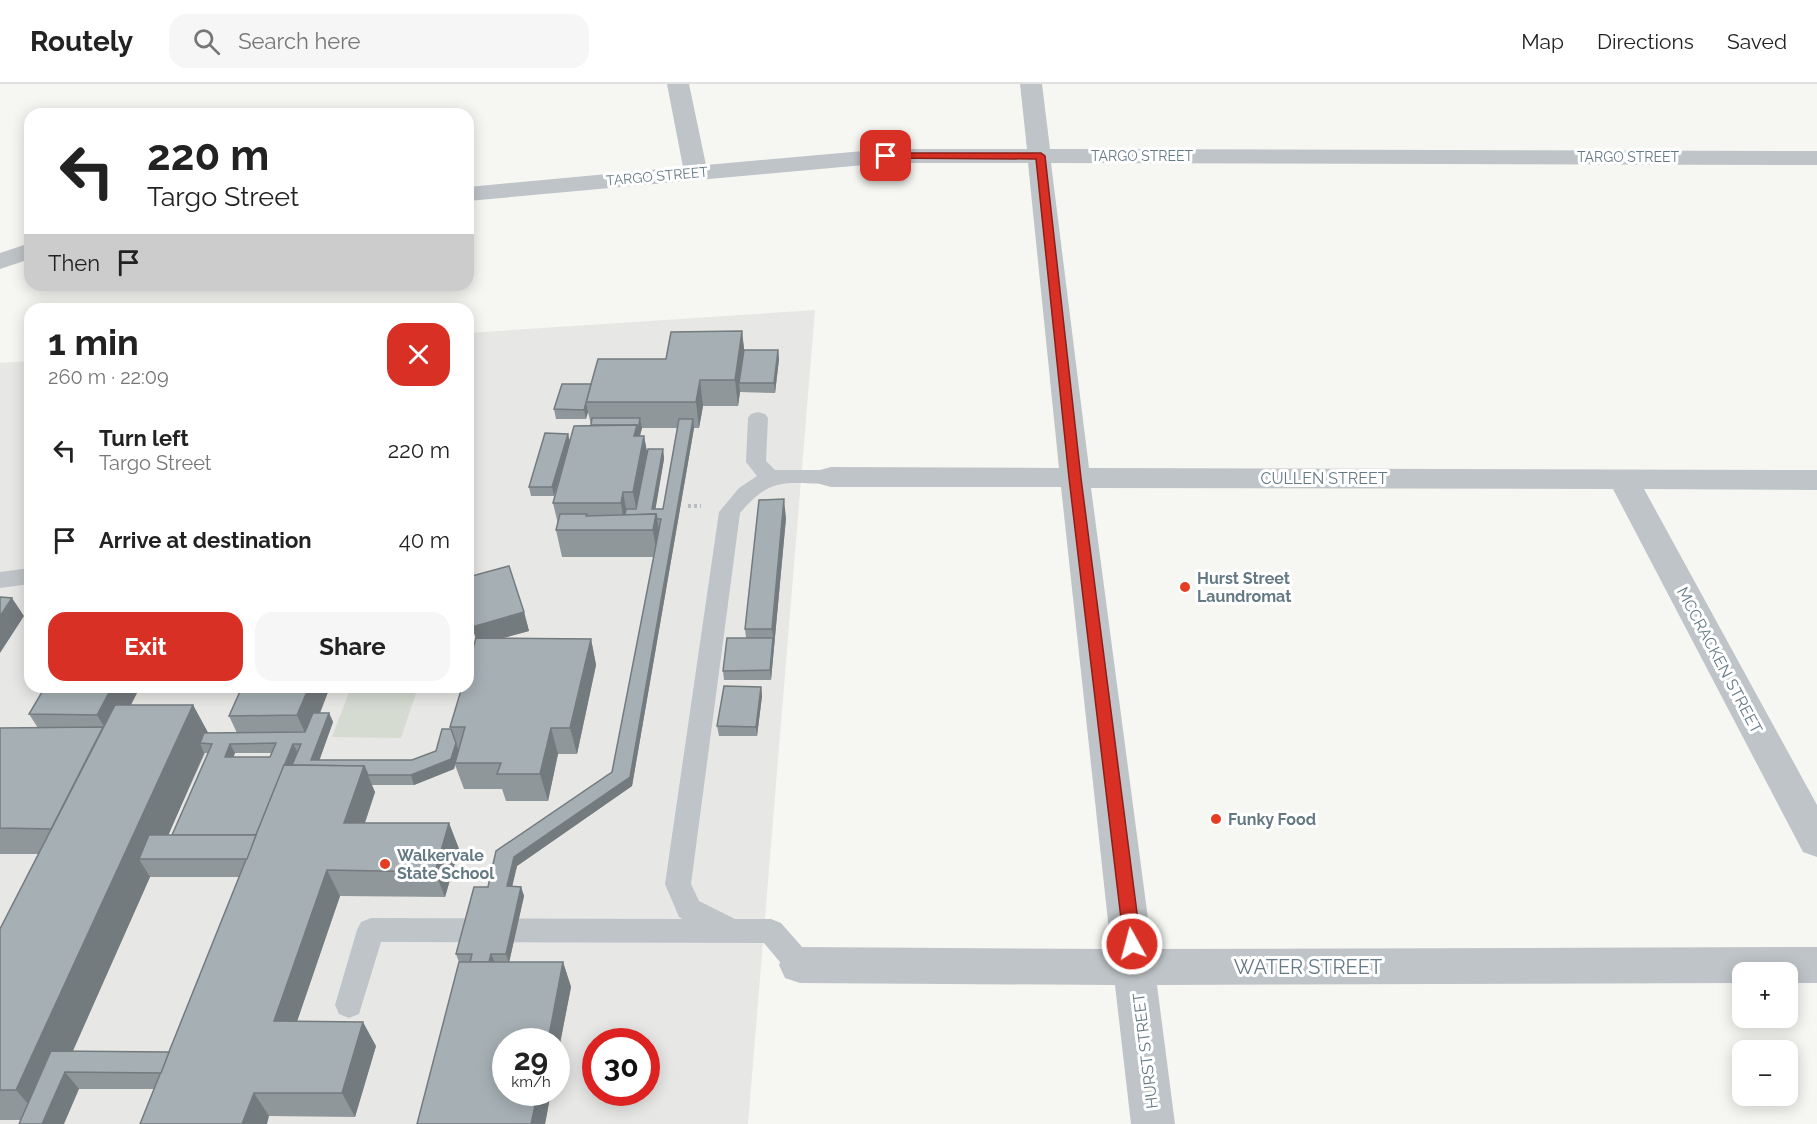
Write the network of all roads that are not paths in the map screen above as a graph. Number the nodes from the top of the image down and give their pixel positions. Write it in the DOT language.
graph roads {
  1 [pos="678,84"];
  2 [pos="1031,84"];
  3 [pos="1041,156"];
  4 [pos="1817,158"];
  5 [pos="696,172"];
  6 [pos="474,193"];
  7 [pos="24,253"];
  8 [pos="0,261"];
  9 [pos="758,418"];
  10 [pos="770,477"];
  11 [pos="831,477"];
  12 [pos="1075,478"];
  13 [pos="1623,479"];
  14 [pos="1817,480"];
  15 [pos="24,577"];
  16 [pos="0,580"];
  17 [pos="1817,841"];
  18 [pos="737,930"];
  19 [pos="800,965"];
  20 [pos="1817,966"];
  21 [pos="1135,967"];
  22 [pos="349,1005"];
  23 [pos="1153,1124"];
  1 -- 5 [label="street"];
  2 -- 3 [label="street, HURST STREET"];
  3 -- 4 [label="street, TARGO STREET"];
  3 -- 5 [label="street, TARGO STREET"];
  3 -- 12 [label="street, HURST STREET"];
  5 -- 6 [label="street, TARGO STREET"];
  7 -- 8 [label="street"];
  9 -- 10 [label="lane"];
  10 -- 11 [label="lane"];
  10 -- 18 [label="lane"];
  11 -- 12 [label="street, CULLEN STREET"];
  12 -- 13 [label="street, CULLEN STREET"];
  12 -- 21 [label="street, HURST STREET"];
  13 -- 14 [label="street, CULLEN STREET"];
  13 -- 17 [label="street, MCCRACKEN STREET"];
  15 -- 16 [label="lane"];
  18 -- 19 [label="lane"];
  18 -- 22 [label="lane"];
  19 -- 21 [label="street, WATER STREET"];
  20 -- 21 [label="street, WATER STREET"];
  21 -- 23 [label="street, HURST STREET"];
}
